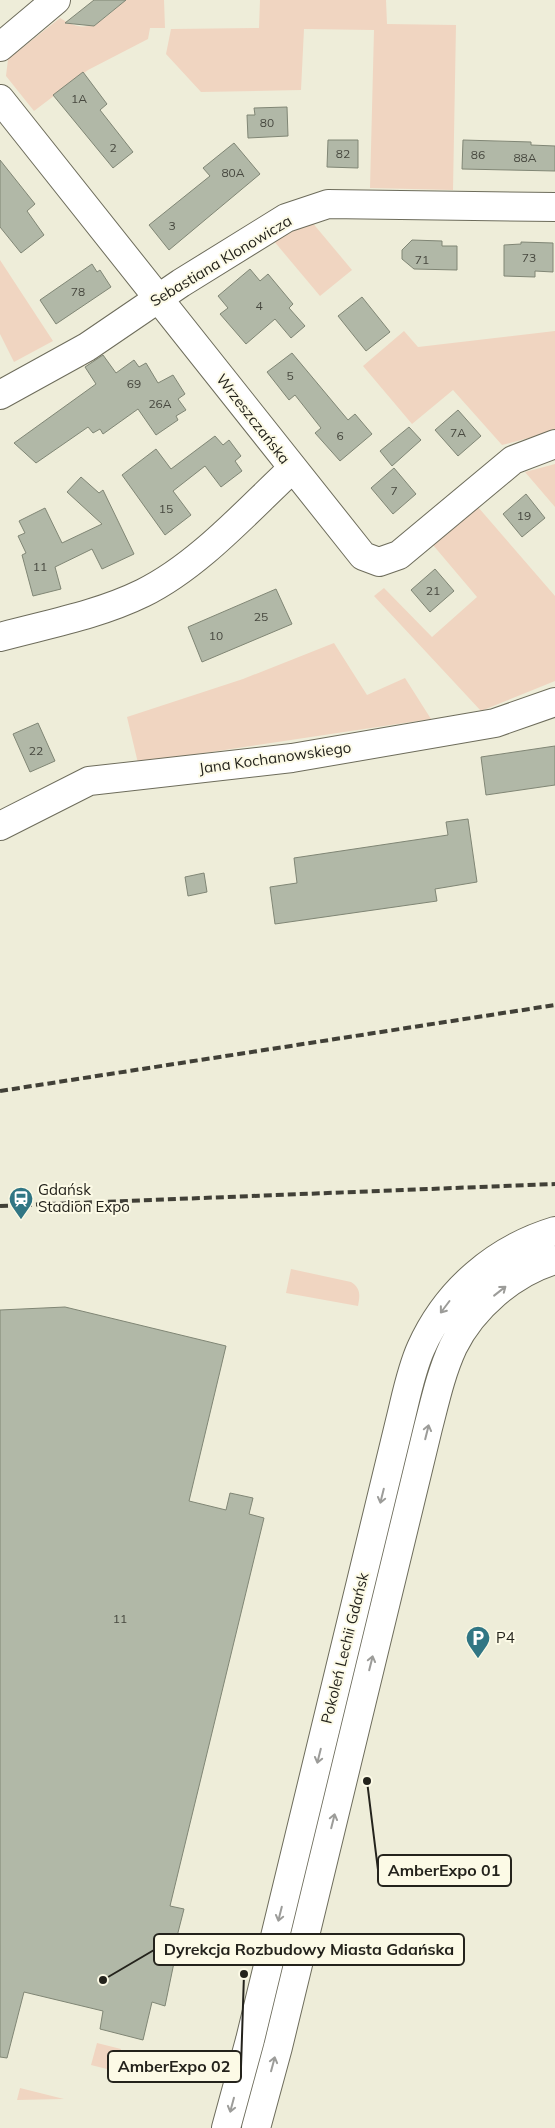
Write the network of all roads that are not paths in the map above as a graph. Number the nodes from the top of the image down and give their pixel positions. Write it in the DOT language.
graph roads {
  1 [pos="56,0"];
  2 [pos="0,47"];
  3 [pos="0,99"];
  4 [pos="555,207"];
  5 [pos="159,298"];
  6 [pos="0,395"];
  7 [pos="555,444"];
  8 [pos="292,469"];
  9 [pos="0,637"];
  10 [pos="555,702"];
  11 [pos="0,826"];
  12 [pos="555,1231"];
  13 [pos="555,1260"];
  14 [pos="410,1383"];
  15 [pos="438,1392"];
  16 [pos="294,1855"];
  17 [pos="323,1861"];
  18 [pos="226,2128"];
  19 [pos="256,2128"];
  1 -- 2 [label="street"];
  3 -- 5 [label="street, Wrzeszczańska"];
  4 -- 5 [label="street, Sebastiana Klonowicza"];
  5 -- 6 [label="street, Sebastiana Klonowicza"];
  5 -- 8 [label="street, Wrzeszczańska"];
  7 -- 8 [label="street, Wrzeszczańska"];
  8 -- 9 [label="street"];
  10 -- 11 [label="street, Jana Kochanowskiego"];
  12 -- 14 [label="street, Pokoleń Lechii Gdańsk, one-way"];
  15 -- 13 [label="street, Pokoleń Lechii Gdańsk, one-way"];
  14 -- 15 [label="street"];
  14 -- 16 [label="street, Pokoleń Lechii Gdańsk, one-way"];
  17 -- 15 [label="street, Pokoleń Lechii Gdańsk, one-way"];
  16 -- 17 [label="street"];
  16 -- 18 [label="street, Pokoleń Lechii Gdańsk, one-way"];
  19 -- 17 [label="street, Pokoleń Lechii Gdańsk, one-way"];
}
